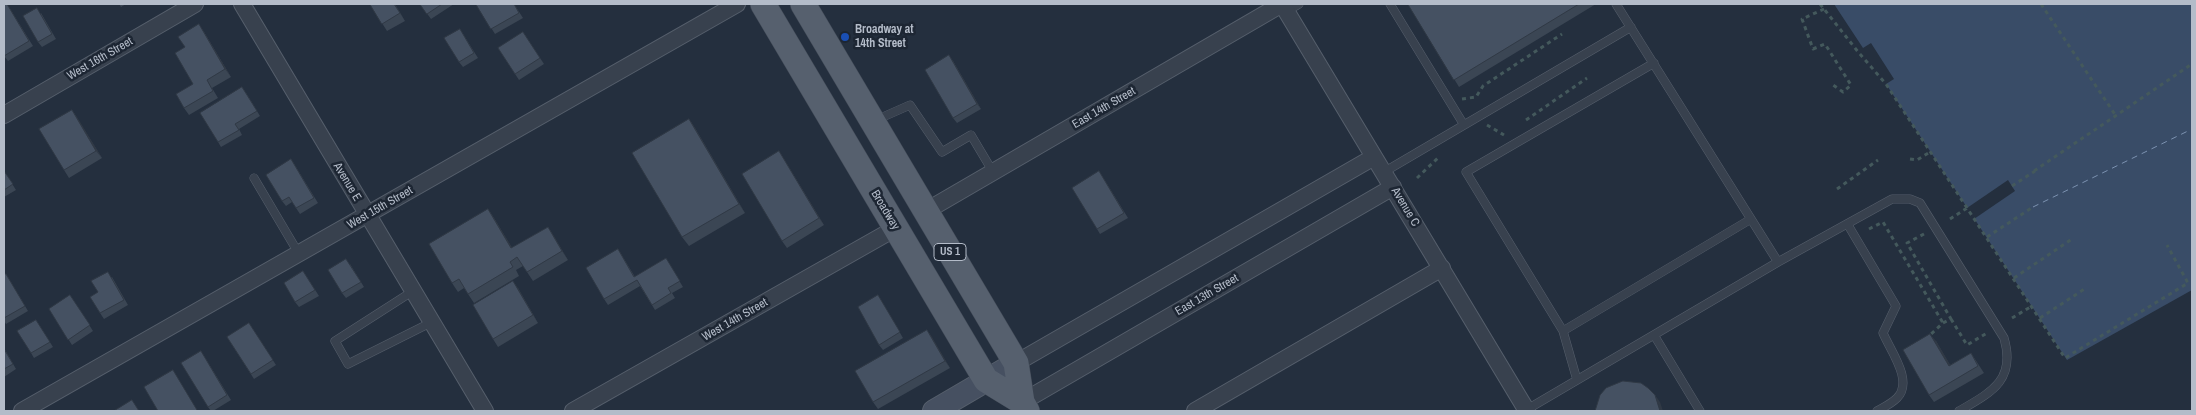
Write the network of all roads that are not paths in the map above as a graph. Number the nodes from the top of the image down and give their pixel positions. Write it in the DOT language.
graph roads {
  1 [pos="195,4"];
  2 [pos="242,4"];
  3 [pos="737,4"];
  4 [pos="763,4"];
  5 [pos="803,4"];
  6 [pos="1390,4"];
  7 [pos="1616,4"];
  8 [pos="1288,6"];
  9 [pos="1631,27"];
  10 [pos="1654,63"];
  11 [pos="4,115"];
  12 [pos="872,122"];
  13 [pos="1464,125"];
  14 [pos="1374,157"];
  15 [pos="994,172"];
  16 [pos="1384,172"];
  17 [pos="254,178"];
  18 [pos="1393,187"];
  19 [pos="926,211"];
  20 [pos="368,216"];
  21 [pos="1751,219"];
  22 [pos="1848,225"];
  23 [pos="896,228"];
  24 [pos="299,254"];
  25 [pos="1778,262"];
  26 [pos="1442,268"];
  27 [pos="413,291"];
  28 [pos="432,322"];
  29 [pos="1563,331"];
  30 [pos="1654,335"];
  31 [pos="1016,363"];
  32 [pos="986,380"];
  33 [pos="1577,380"];
  34 [pos="1018,408"];
  35 [pos="22,411"];
  36 [pos="485,411"];
  37 [pos="573,411"];
  38 [pos="934,411"];
  39 [pos="1195,411"];
  40 [pos="1525,411"];
  41 [pos="1700,411"];
  42 [pos="1877,411"];
  43 [pos="1959,411"];
  1 -- 11 [label="street, West 16th Street"];
  2 -- 20 [label="street, Avenue E"];
  3 -- 20 [label="street, West 15th Street"];
  4 -- 23 [label="main road, Broadway / US 1"];
  5 -- 12 [label="main road, US 1"];
  6 -- 13 [label="lane"];
  7 -- 9 [label="lane"];
  8 -- 14 [label="street, Avenue C"];
  8 -- 15 [label="street, East 14th Street"];
  9 -- 10 [label="lane"];
  9 -- 13 [label="lane"];
  10 -- 21 [label="lane"];
  10 -- 29 [label="lane"];
  12 -- 15 [label="lane"];
  12 -- 19 [label="main road, US 1"];
  13 -- 16 [label="lane"];
  14 -- 16 [label="street, Avenue C"];
  14 -- 31 [label="street"];
  15 -- 19 [label="street, East 14th Street"];
  16 -- 18 [label="street, Avenue C"];
  17 -- 24 [label="lane"];
  18 -- 26 [label="street, Avenue C"];
  18 -- 34 [label="street, East 13th Street"];
  19 -- 31 [label="main road, US 1"];
  20 -- 24 [label="street, West 15th Street"];
  20 -- 27 [label="street, Avenue E"];
  21 -- 25 [label="lane"];
  21 -- 29 [label="lane"];
  22 -- 25 [label="lane"];
  22 -- 42 [label="lane"];
  22 -- 43 [label="lane"];
  23 -- 32 [label="main road, Broadway / US 1"];
  23 -- 37 [label="street, West 14th Street"];
  24 -- 35 [label="street, West 15th Street"];
  25 -- 30 [label="lane"];
  26 -- 39 [label="street"];
  26 -- 40 [label="street, Avenue C"];
  27 -- 28 [label="street, Avenue E"];
  27 -- 28 [label="lane"];
  28 -- 36 [label="street, Avenue E"];
  29 -- 33 [label="lane"];
  30 -- 33 [label="lane"];
  30 -- 41 [label="lane"];
  31 -- 32 [label="street"];
  31 -- 34 [label="main road, US 1"];
  32 -- 34 [label="main road, Broadway / US 1"];
  32 -- 38 [label="street"];
  33 -- 40 [label="lane"];
}
